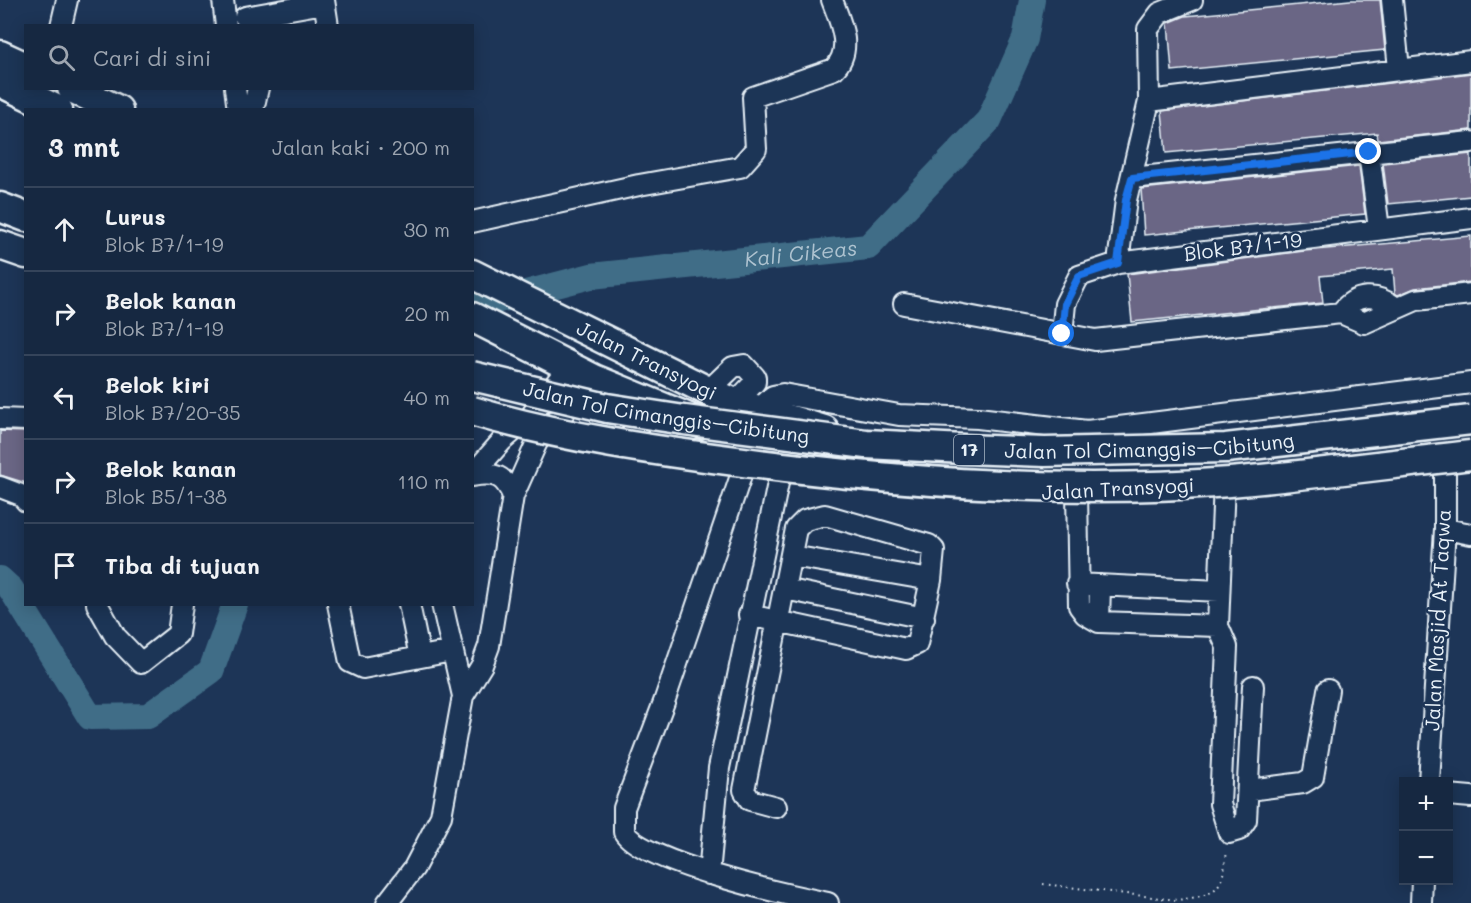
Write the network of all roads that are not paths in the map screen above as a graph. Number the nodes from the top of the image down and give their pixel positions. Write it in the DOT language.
graph roads {
  1 [pos="67,0"];
  2 [pos="223,0"];
  3 [pos="832,0"];
  4 [pos="1192,0"];
  5 [pos="1392,0"];
  6 [pos="324,2"];
  7 [pos="233,20"];
  8 [pos="61,24"];
  9 [pos="328,24"];
  10 [pos="0,55"];
  11 [pos="1471,61"];
  12 [pos="24,66"];
  13 [pos="1399,69"];
  14 [pos="0,82"];
  15 [pos="76,90"];
  16 [pos="235,90"];
  17 [pos="258,90"];
  18 [pos="1149,101"];
  19 [pos="54,108"];
  20 [pos="114,108"];
  21 [pos="238,108"];
  22 [pos="253,108"];
  23 [pos="1471,142"];
  24 [pos="1369,152"];
  25 [pos="1132,178"];
  26 [pos="0,207"];
  27 [pos="24,216"];
  28 [pos="1471,218"];
  29 [pos="474,222"];
  30 [pos="1379,229"];
  31 [pos="0,245"];
  32 [pos="24,253"];
  33 [pos="1118,263"];
  34 [pos="474,275"];
  35 [pos="1471,294"];
  36 [pos="904,304"];
  37 [pos="474,318"];
  38 [pos="1062,334"];
  39 [pos="560,361"];
  40 [pos="474,376"];
  41 [pos="594,379"];
  42 [pos="1471,383"];
  43 [pos="708,391"];
  44 [pos="747,407"];
  45 [pos="474,411"];
  46 [pos="1211,416"];
  47 [pos="1471,416"];
  48 [pos="0,419"];
  49 [pos="24,420"];
  50 [pos="1471,420"];
  51 [pos="752,444"];
  52 [pos="1215,444"];
  53 [pos="784,454"];
  54 [pos="1462,457"];
  55 [pos="474,474"];
  56 [pos="474,476"];
  57 [pos="1224,483"];
  58 [pos="0,488"];
  59 [pos="1077,492"];
  60 [pos="513,496"];
  61 [pos="24,497"];
  62 [pos="1445,529"];
  63 [pos="1471,534"];
  64 [pos="792,556"];
  65 [pos="931,580"];
  66 [pos="1077,584"];
  67 [pos="1100,585"];
  68 [pos="784,589"];
  69 [pos="1219,591"];
  70 [pos="98,606"];
  71 [pos="182,606"];
  72 [pos="338,606"];
  73 [pos="409,606"];
  74 [pos="442,606"];
  75 [pos="748,615"];
  76 [pos="924,618"];
  77 [pos="778,622"];
  78 [pos="1099,622"];
  79 [pos="1218,626"];
  80 [pos="452,651"];
  81 [pos="420,657"];
  82 [pos="1253,686"];
  83 [pos="1328,690"];
  84 [pos="463,696"];
  85 [pos="1429,777"];
  86 [pos="1249,790"];
  87 [pos="1453,795"];
  88 [pos="1471,797"];
  89 [pos="776,807"];
  90 [pos="709,874"];
  91 [pos="1422,885"];
  92 [pos="387,903"];
  93 [pos="828,903"];
  94 [pos="1421,903"];
  1 -- 8 [label="street"];
  2 -- 7 [label="street"];
  3 -- 29 [label="street"];
  4 -- 18 [label="street"];
  5 -- 13 [label="street"];
  6 -- 7 [label="street"];
  6 -- 9 [label="street"];
  10 -- 12 [label="highway"];
  11 -- 13 [label="street"];
  13 -- 18 [label="street"];
  14 -- 19 [label="highway"];
  15 -- 20 [label="highway"];
  16 -- 21 [label="street"];
  17 -- 22 [label="street"];
  18 -- 25 [label="street"];
  23 -- 24 [label="street"];
  24 -- 25 [label="street"];
  24 -- 30 [label="street"];
  25 -- 33 [label="street"];
  26 -- 27 [label="highway"];
  28 -- 30 [label="street, Blok B7/1-19"];
  30 -- 33 [label="street, Blok B7/1-19"];
  31 -- 32 [label="highway"];
  33 -- 38 [label="street, Blok B7/1-19"];
  34 -- 43 [label="highway, Jalan Transyogi"];
  35 -- 38 [label="street"];
  36 -- 38 [label="street"];
  37 -- 39 [label="highway, Jalan Transyogi"];
  39 -- 41 [label="highway, Jalan Transyogi"];
  39 -- 55 [label="street"];
  40 -- 50 [label="highway, Jalan Tol Cimanggis–Cibitung / 17, bridge"];
  41 -- 51 [label="highway, Jalan Transyogi"];
  41 -- 60 [label="street"];
  42 -- 46 [label="street"];
  43 -- 44 [label="highway, Jalan Transyogi"];
  43 -- 44 [label="street"];
  44 -- 46 [label="street"];
  44 -- 52 [label="highway, Jalan Transyogi"];
  45 -- 54 [label="highway, Jalan Tol Cimanggis–Cibitung / 17, bridge"];
  46 -- 52 [label="street"];
  47 -- 52 [label="highway, Jalan Transyogi"];
  48 -- 49 [label="street"];
  51 -- 53 [label="highway, Jalan Transyogi"];
  51 -- 90 [label="street"];
  53 -- 59 [label="highway, Jalan Transyogi"];
  53 -- 75 [label="street"];
  54 -- 57 [label="highway, Jalan Transyogi"];
  54 -- 62 [label="street, Jalan Masjid At Taqwa"];
  56 -- 60 [label="street"];
  57 -- 59 [label="highway, Jalan Transyogi"];
  57 -- 69 [label="street"];
  58 -- 61 [label="street"];
  59 -- 66 [label="street"];
  60 -- 84 [label="street"];
  62 -- 63 [label="street"];
  62 -- 85 [label="street, Jalan Masjid At Taqwa"];
  64 -- 65 [label="street"];
  64 -- 65 [label="street"];
  64 -- 68 [label="street"];
  65 -- 76 [label="street"];
  66 -- 67 [label="street"];
  66 -- 78 [label="street"];
  67 -- 69 [label="street"];
  67 -- 78 [label="street"];
  68 -- 76 [label="street"];
  68 -- 77 [label="street"];
  69 -- 79 [label="street"];
  70 -- 71 [label="street"];
  72 -- 81 [label="street"];
  73 -- 81 [label="street"];
  74 -- 80 [label="street"];
  75 -- 77 [label="street"];
  75 -- 90 [label="street"];
  76 -- 77 [label="street"];
  77 -- 89 [label="street"];
  78 -- 79 [label="street"];
  79 -- 86 [label="street"];
  80 -- 81 [label="street"];
  80 -- 84 [label="street"];
  82 -- 86 [label="street"];
  83 -- 86 [label="street"];
  84 -- 92 [label="street"];
  87 -- 88 [label="street"];
  90 -- 93 [label="street"];
  91 -- 94 [label="street"];
}
